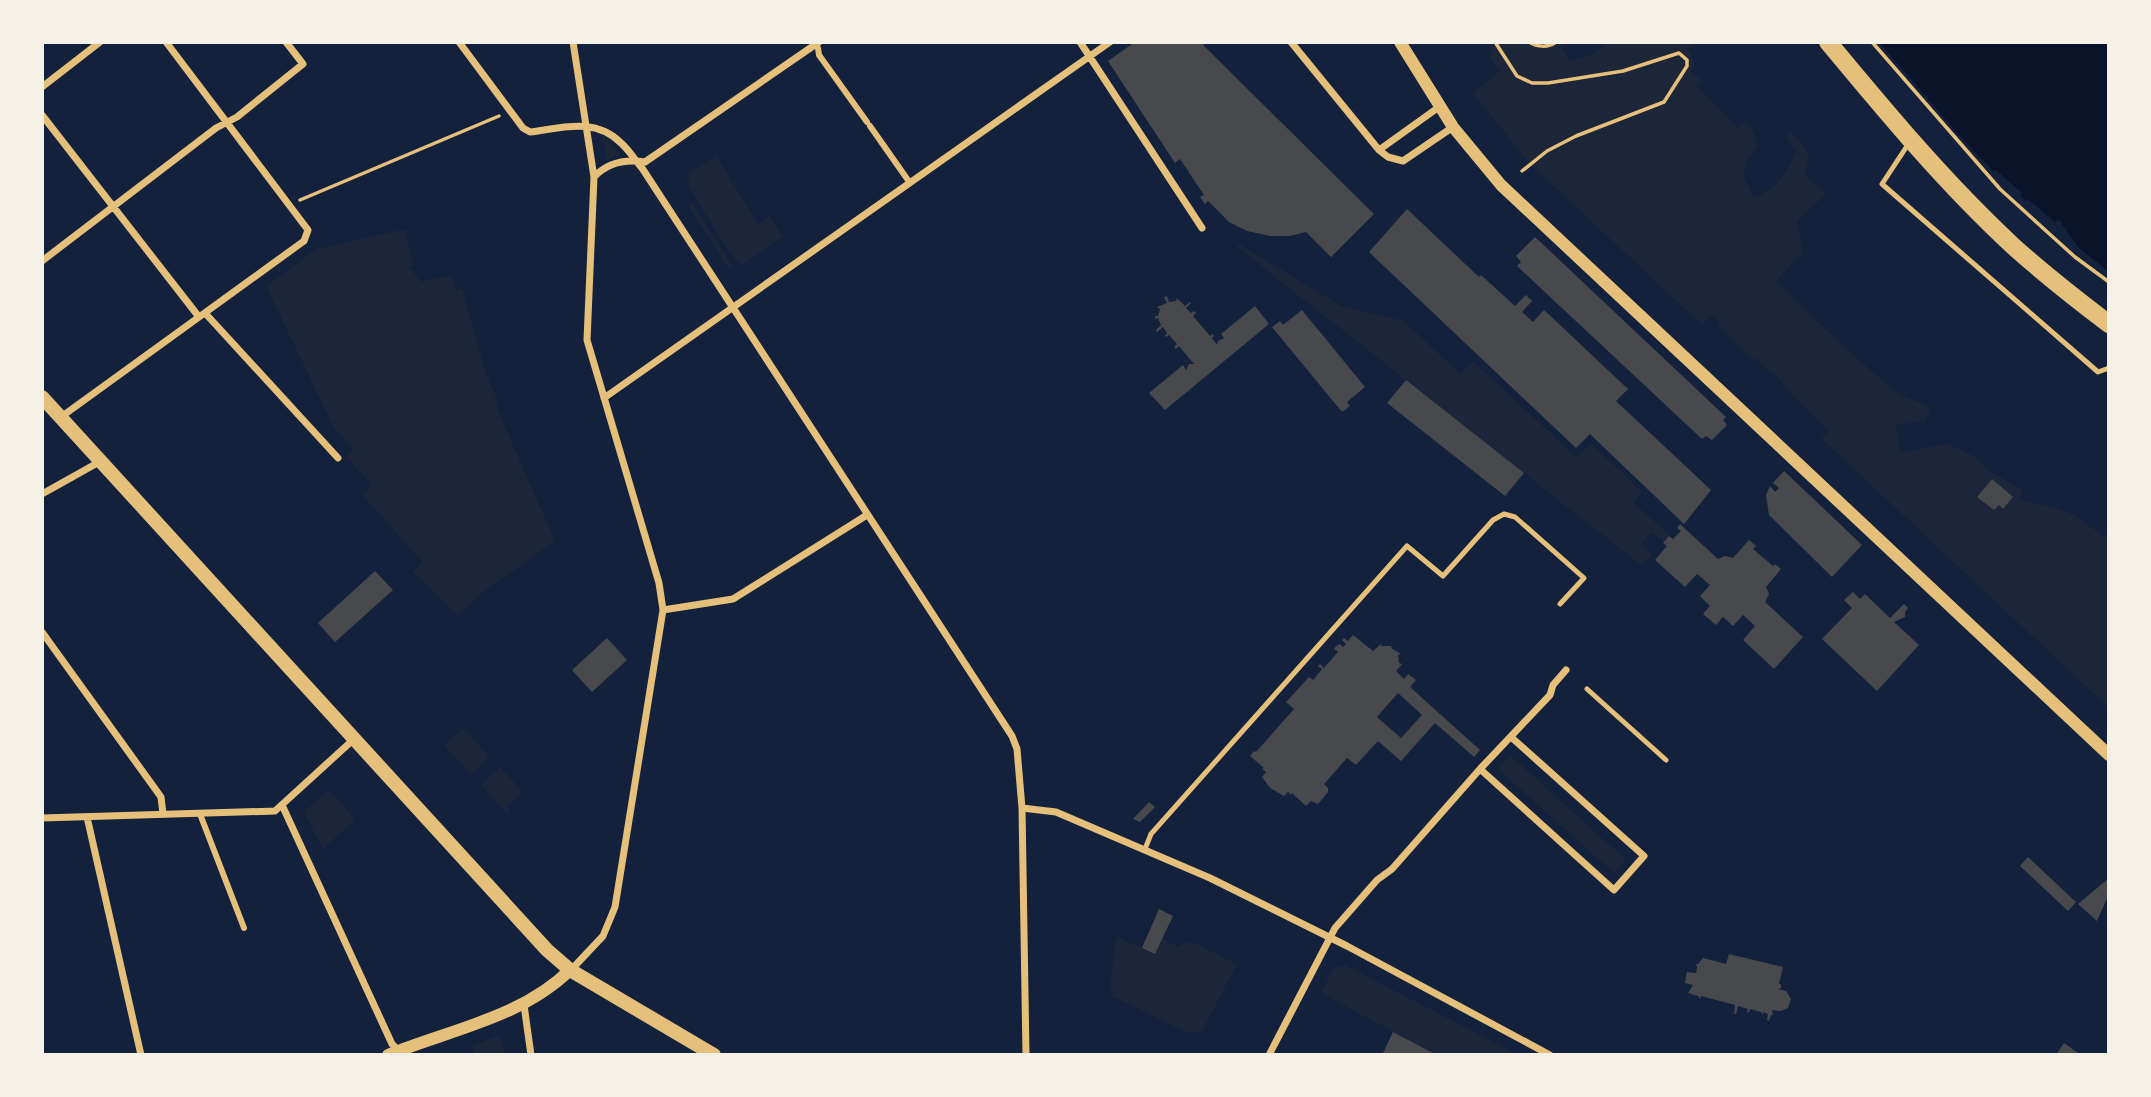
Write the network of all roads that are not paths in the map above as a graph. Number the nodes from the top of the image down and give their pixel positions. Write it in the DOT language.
graph roads {
  1 [pos="100,42"];
  2 [pos="166,42"];
  3 [pos="286,42"];
  4 [pos="459,42"];
  5 [pos="573,42"];
  6 [pos="1080,42"];
  7 [pos="1110,42"];
  8 [pos="1291,42"];
  9 [pos="1400,42"];
  10 [pos="1828,42"];
  11 [pos="818,45"];
  12 [pos="1090,57"];
  13 [pos="42,87"];
  14 [pos="1439,107"];
  15 [pos="42,115"];
  16 [pos="227,122"];
  17 [pos="584,125"];
  18 [pos="1453,127"];
  19 [pos="1911,141"];
  20 [pos="1379,150"];
  21 [pos="635,160"];
  22 [pos="594,177"];
  23 [pos="910,183"];
  24 [pos="114,207"];
  25 [pos="1202,228"];
  26 [pos="42,261"];
  27 [pos="732,308"];
  28 [pos="202,315"];
  29 [pos="2109,324"];
  30 [pos="2109,368"];
  31 [pos="42,397"];
  32 [pos="604,398"];
  33 [pos="61,418"];
  34 [pos="338,458"];
  35 [pos="101,461"];
  36 [pos="42,494"];
  37 [pos="867,515"];
  38 [pos="1560,604"];
  39 [pos="663,610"];
  40 [pos="42,632"];
  41 [pos="1568,672"];
  42 [pos="1587,689"];
  43 [pos="1511,737"];
  44 [pos="354,739"];
  45 [pos="2109,755"];
  46 [pos="1666,760"];
  47 [pos="1480,769"];
  48 [pos="282,805"];
  49 [pos="1023,808"];
  50 [pos="163,814"];
  51 [pos="200,814"];
  52 [pos="86,817"];
  53 [pos="42,818"];
  54 [pos="1145,849"];
  55 [pos="244,928"];
  56 [pos="1330,938"];
  57 [pos="570,970"];
  58 [pos="524,1005"];
  59 [pos="397,1054"];
  60 [pos="141,1055"];
  61 [pos="531,1055"];
  62 [pos="714,1055"];
  63 [pos="1026,1055"];
  64 [pos="1269,1055"];
  65 [pos="1550,1055"];
  1 -- 13 [label="street"];
  2 -- 16 [label="street"];
  3 -- 16 [label="street"];
  4 -- 17 [label="street"];
  5 -- 17 [label="street"];
  6 -- 12 [label="street"];
  7 -- 12 [label="street"];
  8 -- 20 [label="street"];
  9 -- 14 [label="street"];
  10 -- 19 [label="main road"];
  11 -- 21 [label="street"];
  11 -- 23 [label="street"];
  12 -- 23 [label="street"];
  12 -- 25 [label="street"];
  14 -- 18 [label="street"];
  14 -- 20 [label="street"];
  15 -- 24 [label="street"];
  16 -- 24 [label="street"];
  16 -- 28 [label="street"];
  17 -- 21 [label="street"];
  17 -- 22 [label="street"];
  18 -- 20 [label="street"];
  18 -- 45 [label="street"];
  19 -- 29 [label="main road"];
  19 -- 30 [label="lane"];
  21 -- 22 [label="street"];
  21 -- 27 [label="street"];
  22 -- 32 [label="street"];
  23 -- 27 [label="street"];
  24 -- 26 [label="street"];
  24 -- 28 [label="street"];
  27 -- 32 [label="street"];
  27 -- 37 [label="street"];
  28 -- 33 [label="street"];
  28 -- 34 [label="street"];
  31 -- 33 [label="main road"];
  32 -- 39 [label="street"];
  33 -- 35 [label="main road"];
  35 -- 36 [label="street"];
  35 -- 44 [label="main road"];
  37 -- 39 [label="street"];
  37 -- 49 [label="street"];
  38 -- 54 [label="lane"];
  39 -- 57 [label="street"];
  40 -- 50 [label="street"];
  41 -- 43 [label="street"];
  42 -- 46 [label="lane"];
  43 -- 47 [label="street"];
  43 -- 47 [label="street"];
  44 -- 48 [label="street"];
  44 -- 57 [label="main road"];
  47 -- 56 [label="street"];
  48 -- 51 [label="street"];
  48 -- 59 [label="street"];
  49 -- 54 [label="street"];
  49 -- 63 [label="street"];
  50 -- 51 [label="street"];
  50 -- 52 [label="street"];
  51 -- 55 [label="street"];
  52 -- 53 [label="street"];
  52 -- 60 [label="street"];
  54 -- 56 [label="street"];
  56 -- 64 [label="street"];
  56 -- 65 [label="street"];
  57 -- 58 [label="street"];
  57 -- 62 [label="main road"];
  58 -- 59 [label="street"];
  58 -- 61 [label="street"];
}
